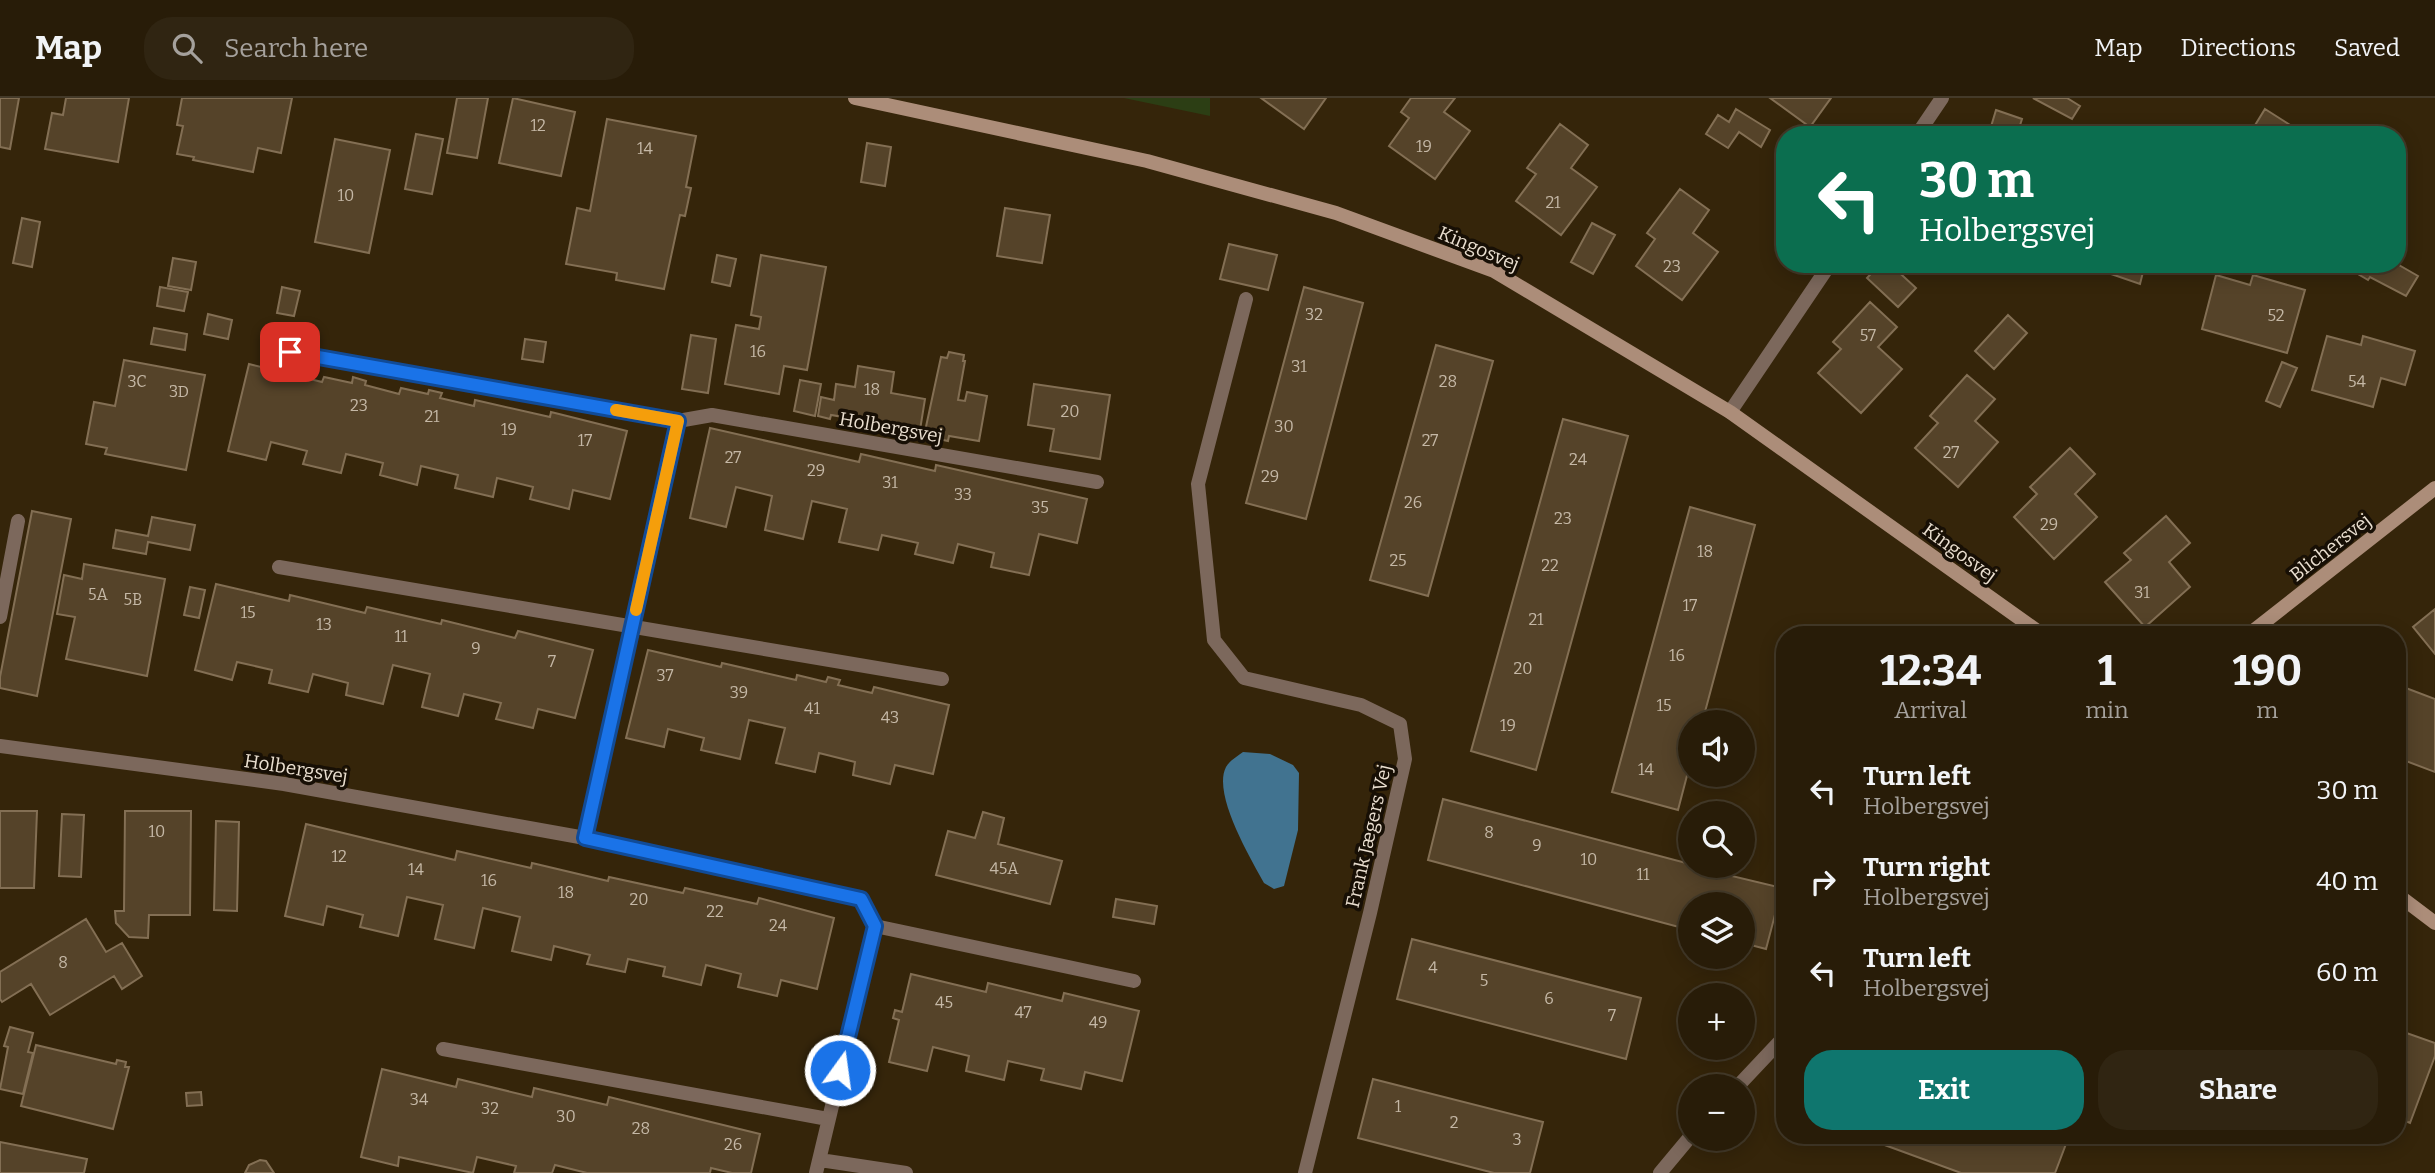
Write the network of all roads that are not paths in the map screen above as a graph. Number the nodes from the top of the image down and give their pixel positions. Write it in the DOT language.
graph roads {
  1 [pos="855,98"];
  2 [pos="1942,98"];
  3 [pos="1923,126"];
  4 [pos="1824,273"];
  5 [pos="1246,299"];
  6 [pos="290,352"];
  7 [pos="1730,412"];
  8 [pos="678,421"];
  9 [pos="1097,482"];
  10 [pos="2435,488"];
  11 [pos="18,521"];
  12 [pos="279,567"];
  13 [pos="0,617"];
  14 [pos="632,626"];
  15 [pos="2030,626"];
  16 [pos="2259,626"];
  17 [pos="942,679"];
  18 [pos="0,746"];
  19 [pos="585,838"];
  20 [pos="2406,901"];
  21 [pos="2435,923"];
  22 [pos="875,926"];
  23 [pos="1134,981"];
  24 [pos="1776,1046"];
  25 [pos="443,1049"];
  26 [pos="1749,1074"];
  27 [pos="828,1119"];
  28 [pos="1678,1151"];
  29 [pos="818,1166"];
  30 [pos="906,1173"];
  31 [pos="1305,1173"];
  32 [pos="1660,1173"];
  1 -- 7 [label="street, Kingosvej"];
  2 -- 3 [label="street"];
  4 -- 7 [label="street"];
  5 -- 31 [label="street, Frank Jægers Vej"];
  6 -- 8 [label="street, Holbergsvej"];
  7 -- 15 [label="street, Kingosvej"];
  8 -- 9 [label="street, Holbergsvej"];
  8 -- 14 [label="street"];
  10 -- 16 [label="street, Blichersvej"];
  11 -- 13 [label="street"];
  12 -- 14 [label="street"];
  14 -- 17 [label="street"];
  14 -- 19 [label="street"];
  18 -- 19 [label="street, Holbergsvej"];
  19 -- 22 [label="street, Holbergsvej"];
  20 -- 21 [label="street"];
  22 -- 23 [label="street"];
  22 -- 27 [label="street"];
  24 -- 26 [label="street"];
  25 -- 27 [label="street"];
  27 -- 29 [label="street"];
  28 -- 32 [label="street"];
  29 -- 30 [label="street"];
}
